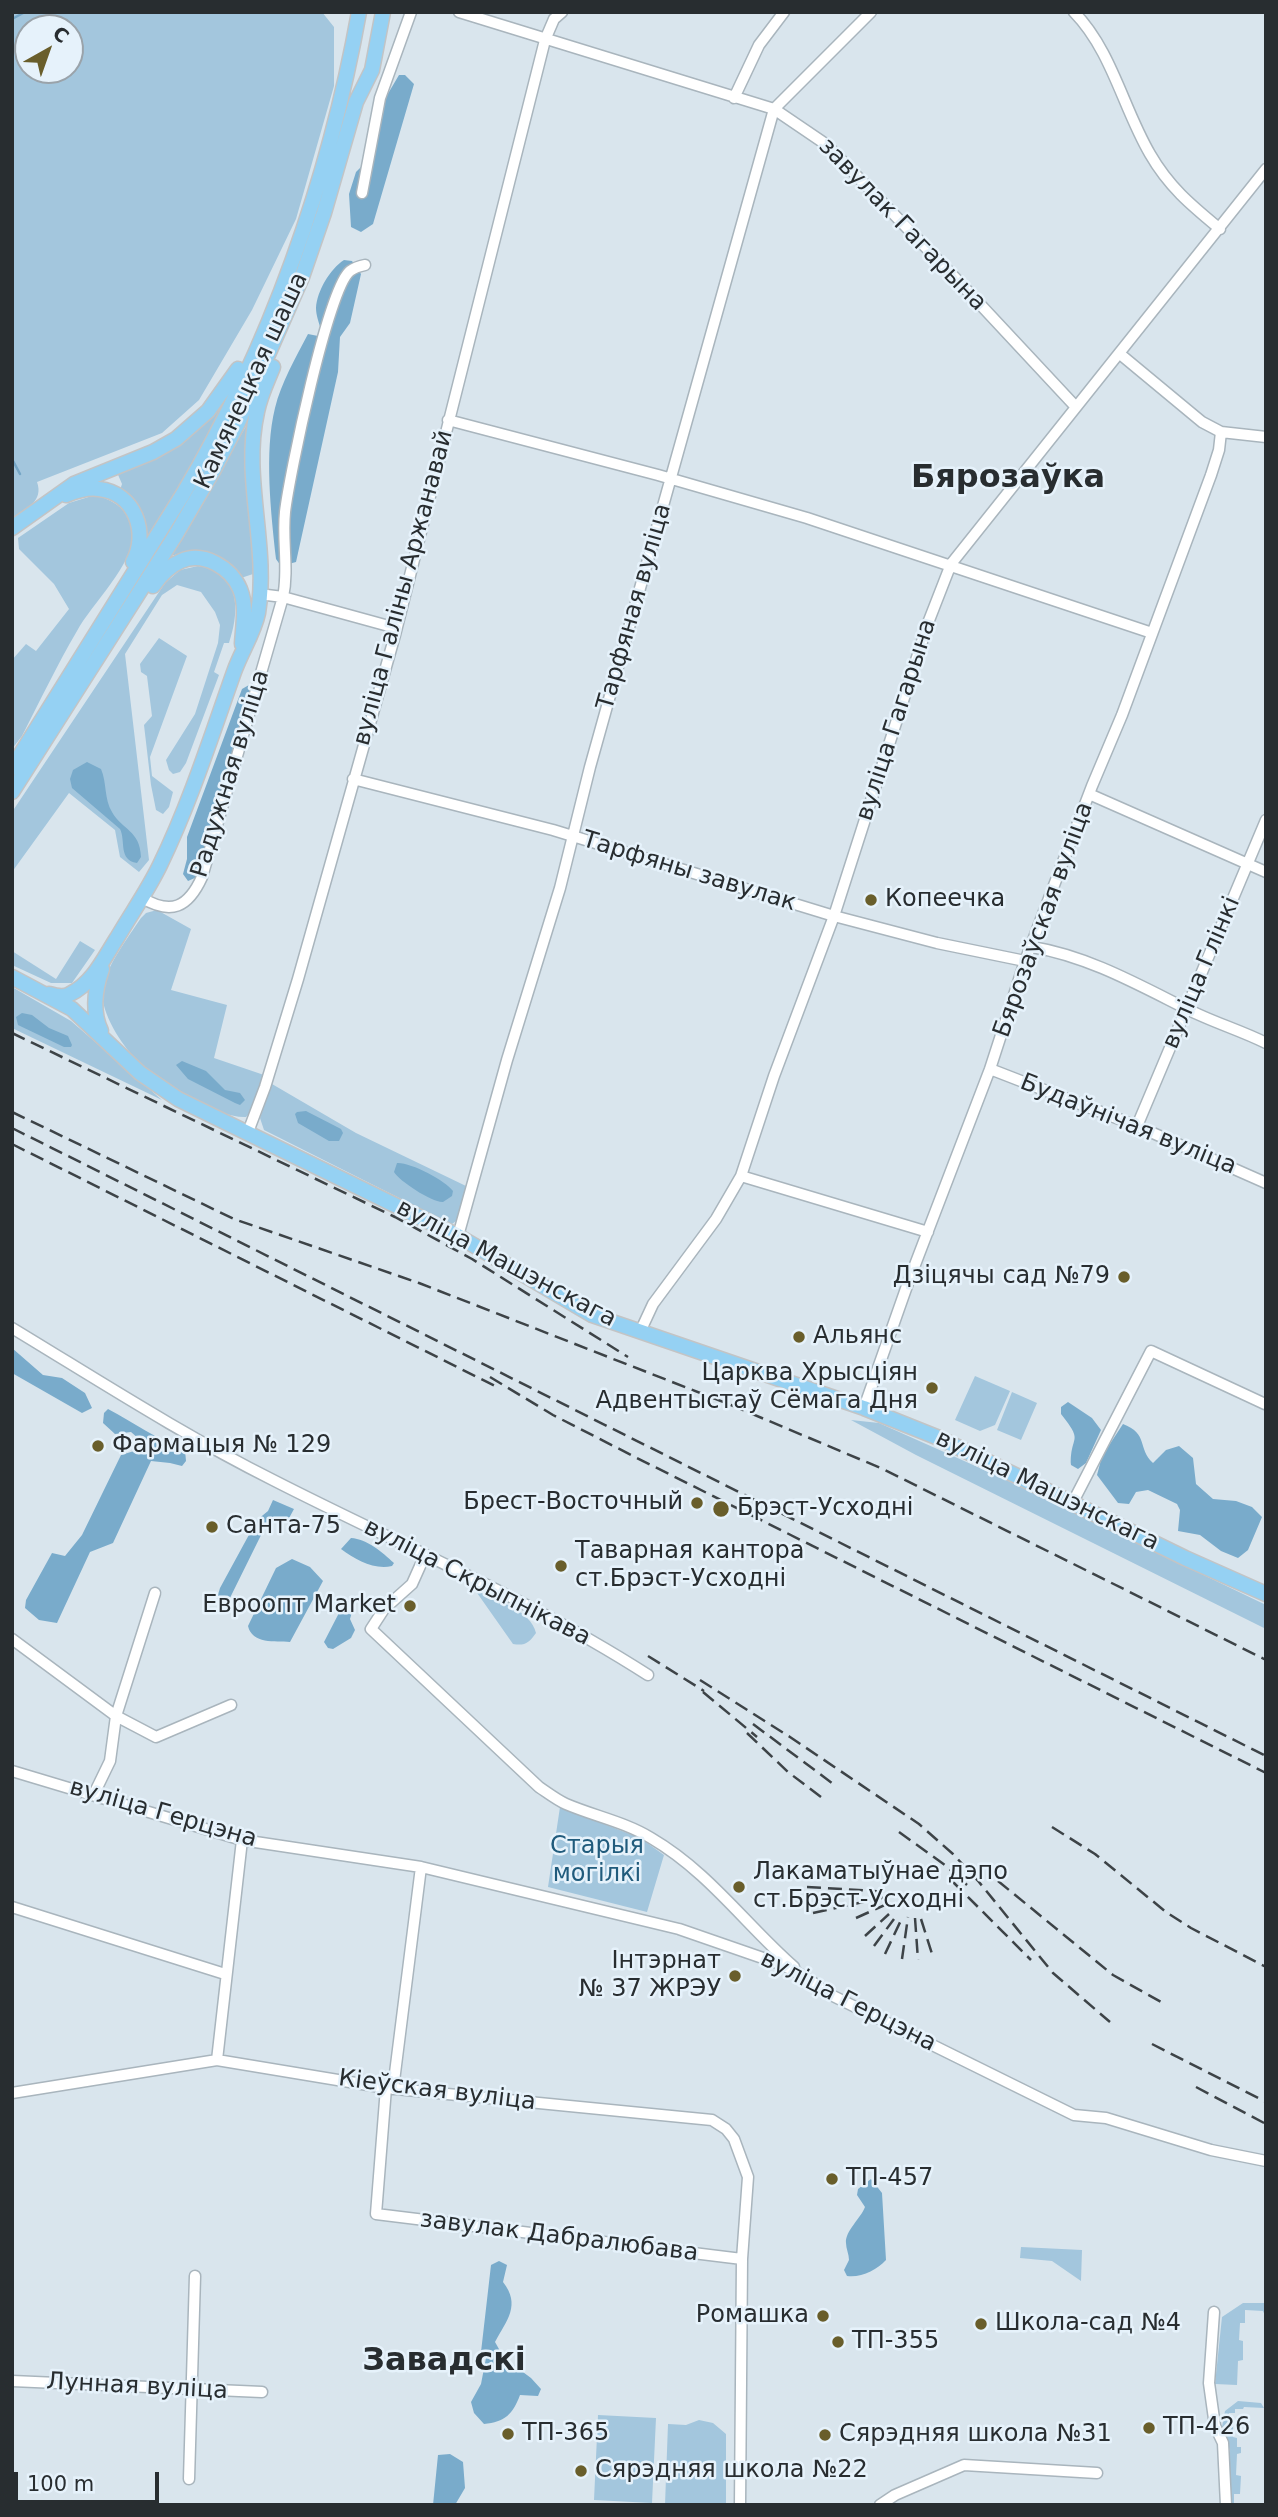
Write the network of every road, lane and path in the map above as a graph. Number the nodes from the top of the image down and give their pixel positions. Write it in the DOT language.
graph roads {
  1 [pos="359,12"];
  2 [pos="373,12"];
  3 [pos="383,12"];
  4 [pos="411,12"];
  5 [pos="458,12"];
  6 [pos="562,12"];
  7 [pos="784,12"];
  8 [pos="871,12"];
  9 [pos="1074,12"];
  10 [pos="545,40"];
  11 [pos="734,98"];
  12 [pos="356,102"];
  13 [pos="774,109"];
  14 [pos="1266,169"];
  15 [pos="362,193"];
  16 [pos="1220,229"];
  17 [pos="365,265"];
  18 [pos="296,292"];
  19 [pos="268,320"];
  20 [pos="1120,354"];
  21 [pos="1075,407"];
  22 [pos="448,420"];
  23 [pos="1221,432"];
  24 [pos="1266,437"];
  25 [pos="671,478"];
  26 [pos="48,501"];
  27 [pos="12,528"];
  28 [pos="951,564"];
  29 [pos="260,594"];
  30 [pos="283,597"];
  31 [pos="396,628"];
  32 [pos="1152,633"];
  33 [pos="242,650"];
  34 [pos="92,656"];
  35 [pos="12,768"];
  36 [pos="353,779"];
  37 [pos="12,792"];
  38 [pos="1089,794"];
  39 [pos="1266,820"];
  40 [pos="574,836"];
  41 [pos="1248,863"];
  42 [pos="1266,872"];
  43 [pos="142,898"];
  44 [pos="834,916"];
  45 [pos="1032,947"];
  46 [pos="105,959"];
  47 [pos="1025,961"];
  48 [pos="12,977"];
  49 [pos="39,991"];
  50 [pos="76,991"];
  51 [pos="96,1002"];
  52 [pos="1188,1009"];
  53 [pos="75,1012"];
  54 [pos="1266,1043"];
  55 [pos="113,1046"];
  56 [pos="990,1069"];
  57 [pos="1137,1126"];
  58 [pos="248,1132"];
  59 [pos="741,1176"];
  60 [pos="1266,1183"];
  61 [pos="928,1231"];
  62 [pos="458,1236"];
  63 [pos="12,1328"];
  64 [pos="640,1332"];
  65 [pos="1265,1404"];
  66 [pos="864,1408"];
  67 [pos="1073,1502"];
  68 [pos="425,1555"];
  69 [pos="155,1593"];
  70 [pos="1266,1594"];
  71 [pos="12,1639"];
  72 [pos="648,1675"];
  73 [pos="231,1705"];
  74 [pos="116,1716"];
  75 [pos="12,1771"];
  76 [pos="94,1794"];
  77 [pos="242,1840"];
  78 [pos="421,1867"];
  79 [pos="12,1907"];
  80 [pos="225,1974"];
  81 [pos="807,1978"];
  82 [pos="216,2060"];
  83 [pos="390,2088"];
  84 [pos="12,2093"];
  85 [pos="1266,2161"];
  86 [pos="742,2259"];
  87 [pos="195,2276"];
  88 [pos="1214,2312"];
  89 [pos="12,2381"];
  90 [pos="192,2390"];
  91 [pos="262,2392"];
  92 [pos="1097,2473"];
  93 [pos="189,2479"];
  94 [pos="740,2505"];
  95 [pos="880,2505"];
  96 [pos="1226,2505"];
  1 -- 19 [label="main road, Камянецкая шаша"];
  2 -- 12 [label="main road"];
  3 -- 12 [label="main road, Камянецкая шаша"];
  4 -- 15 [label="street"];
  5 -- 10 [label="street, завулак Гагарына"];
  6 -- 10 [label="street, вуліца Галіны Аржанавай"];
  7 -- 11 [label="street"];
  8 -- 13 [label="street, Тарфяная вуліца"];
  9 -- 16 [label="street"];
  10 -- 11 [label="street, завулак Гагарына"];
  10 -- 22 [label="street, вуліца Галіны Аржанавай"];
  11 -- 13 [label="street, завулак Гагарына"];
  12 -- 18 [label="main road, Камянецкая шаша"];
  13 -- 21 [label="street, завулак Гагарына"];
  13 -- 25 [label="street, Тарфяная вуліца"];
  14 -- 16 [label="street, вуліца Гагарына"];
  16 -- 20 [label="street, вуліца Гагарына"];
  17 -- 30 [label="street, Радужная вуліца"];
  18 -- 29 [label="main road"];
  18 -- 34 [label="main road, Камянецкая шаша"];
  19 -- 26 [label="main road"];
  19 -- 34 [label="main road, Камянецкая шаша"];
  20 -- 21 [label="street, вуліца Гагарына"];
  20 -- 23 [label="street"];
  21 -- 28 [label="street, вуліца Гагарына"];
  22 -- 25 [label="street"];
  22 -- 31 [label="street, вуліца Галіны Аржанавай"];
  23 -- 24 [label="street"];
  23 -- 32 [label="street, Бярозаўская вуліца"];
  25 -- 28 [label="street"];
  25 -- 40 [label="street, Тарфяная вуліца"];
  26 -- 27 [label="main road"];
  26 -- 34 [label="main road"];
  28 -- 32 [label="street"];
  28 -- 44 [label="street, вуліца Гагарына"];
  29 -- 30 [label="street"];
  29 -- 33 [label="main road"];
  30 -- 31 [label="street"];
  30 -- 43 [label="street, Радужная вуліца"];
  31 -- 36 [label="street, вуліца Галіны Аржанавай"];
  32 -- 38 [label="street, Бярозаўская вуліца"];
  33 -- 34 [label="main road"];
  33 -- 43 [label="main road"];
  34 -- 35 [label="main road, Камянецкая шаша"];
  34 -- 37 [label="main road, Камянецкая шаша"];
  36 -- 40 [label="street, Тарфяны завулак"];
  36 -- 58 [label="street, вуліца Галіны Аржанавай"];
  38 -- 41 [label="street"];
  38 -- 45 [label="street, Бярозаўская вуліца"];
  39 -- 41 [label="street, вуліца Глінкі"];
  40 -- 44 [label="street, Тарфяны завулак"];
  40 -- 62 [label="street, Тарфяная вуліца"];
  41 -- 42 [label="street"];
  41 -- 52 [label="street, вуліца Глінкі"];
  43 -- 46 [label="main road"];
  44 -- 47 [label="street, Тарфяны завулак"];
  44 -- 59 [label="street, вуліца Гагарына"];
  45 -- 47 [label="street, Бярозаўская вуліца"];
  45 -- 52 [label="street"];
  46 -- 50 [label="main road"];
  46 -- 51 [label="main road"];
  47 -- 56 [label="street, Бярозаўская вуліца"];
  48 -- 49 [label="main road, вуліца Машэнскага"];
  49 -- 50 [label="main road"];
  49 -- 53 [label="main road, вуліца Машэнскага"];
  50 -- 51 [label="main road"];
  50 -- 53 [label="main road"];
  51 -- 53 [label="main road"];
  51 -- 55 [label="main road, вуліца Машэнскага"];
  52 -- 54 [label="street"];
  52 -- 57 [label="street, вуліца Глінкі"];
  53 -- 55 [label="main road, вуліца Машэнскага"];
  55 -- 58 [label="main road, вуліца Машэнскага"];
  56 -- 57 [label="street, Будаўнічая вуліца"];
  56 -- 61 [label="street, Бярозаўская вуліца"];
  57 -- 60 [label="street, Будаўнічая вуліца"];
  58 -- 62 [label="main road, вуліца Машэнскага"];
  59 -- 61 [label="street"];
  59 -- 64 [label="street, вуліца Гагарына"];
  61 -- 66 [label="street, Бярозаўская вуліца"];
  62 -- 64 [label="main road, вуліца Машэнскага"];
  63 -- 68 [label="street, вуліца Скрыпнікава"];
  64 -- 66 [label="main road, вуліца Машэнскага"];
  65 -- 67 [label="street"];
  66 -- 67 [label="main road, вуліца Машэнскага"];
  67 -- 70 [label="main road, вуліца Машэнскага"];
  68 -- 72 [label="street, вуліца Скрыпнікава"];
  68 -- 81 [label="street"];
  69 -- 74 [label="street"];
  71 -- 74 [label="street"];
  73 -- 74 [label="street"];
  74 -- 76 [label="street"];
  75 -- 76 [label="street, вуліца Герцэна"];
  76 -- 77 [label="street, вуліца Герцэна"];
  77 -- 78 [label="street, вуліца Герцэна"];
  77 -- 80 [label="street"];
  78 -- 81 [label="street, вуліца Герцэна"];
  78 -- 83 [label="street"];
  79 -- 80 [label="street"];
  80 -- 82 [label="street"];
  81 -- 85 [label="street, вуліца Герцэна"];
  82 -- 83 [label="street, Кіеўская вуліца"];
  82 -- 84 [label="street, Кіеўская вуліца"];
  83 -- 86 [label="street, Кіеўская вуліца"];
  83 -- 86 [label="street, завулак Дабралюбава"];
  86 -- 94 [label="street, Кіеўская вуліца"];
  87 -- 90 [label="street"];
  88 -- 96 [label="street"];
  89 -- 90 [label="street, Лунная вуліца"];
  90 -- 91 [label="street, Лунная вуліца"];
  90 -- 93 [label="street"];
  92 -- 95 [label="street"];
}
